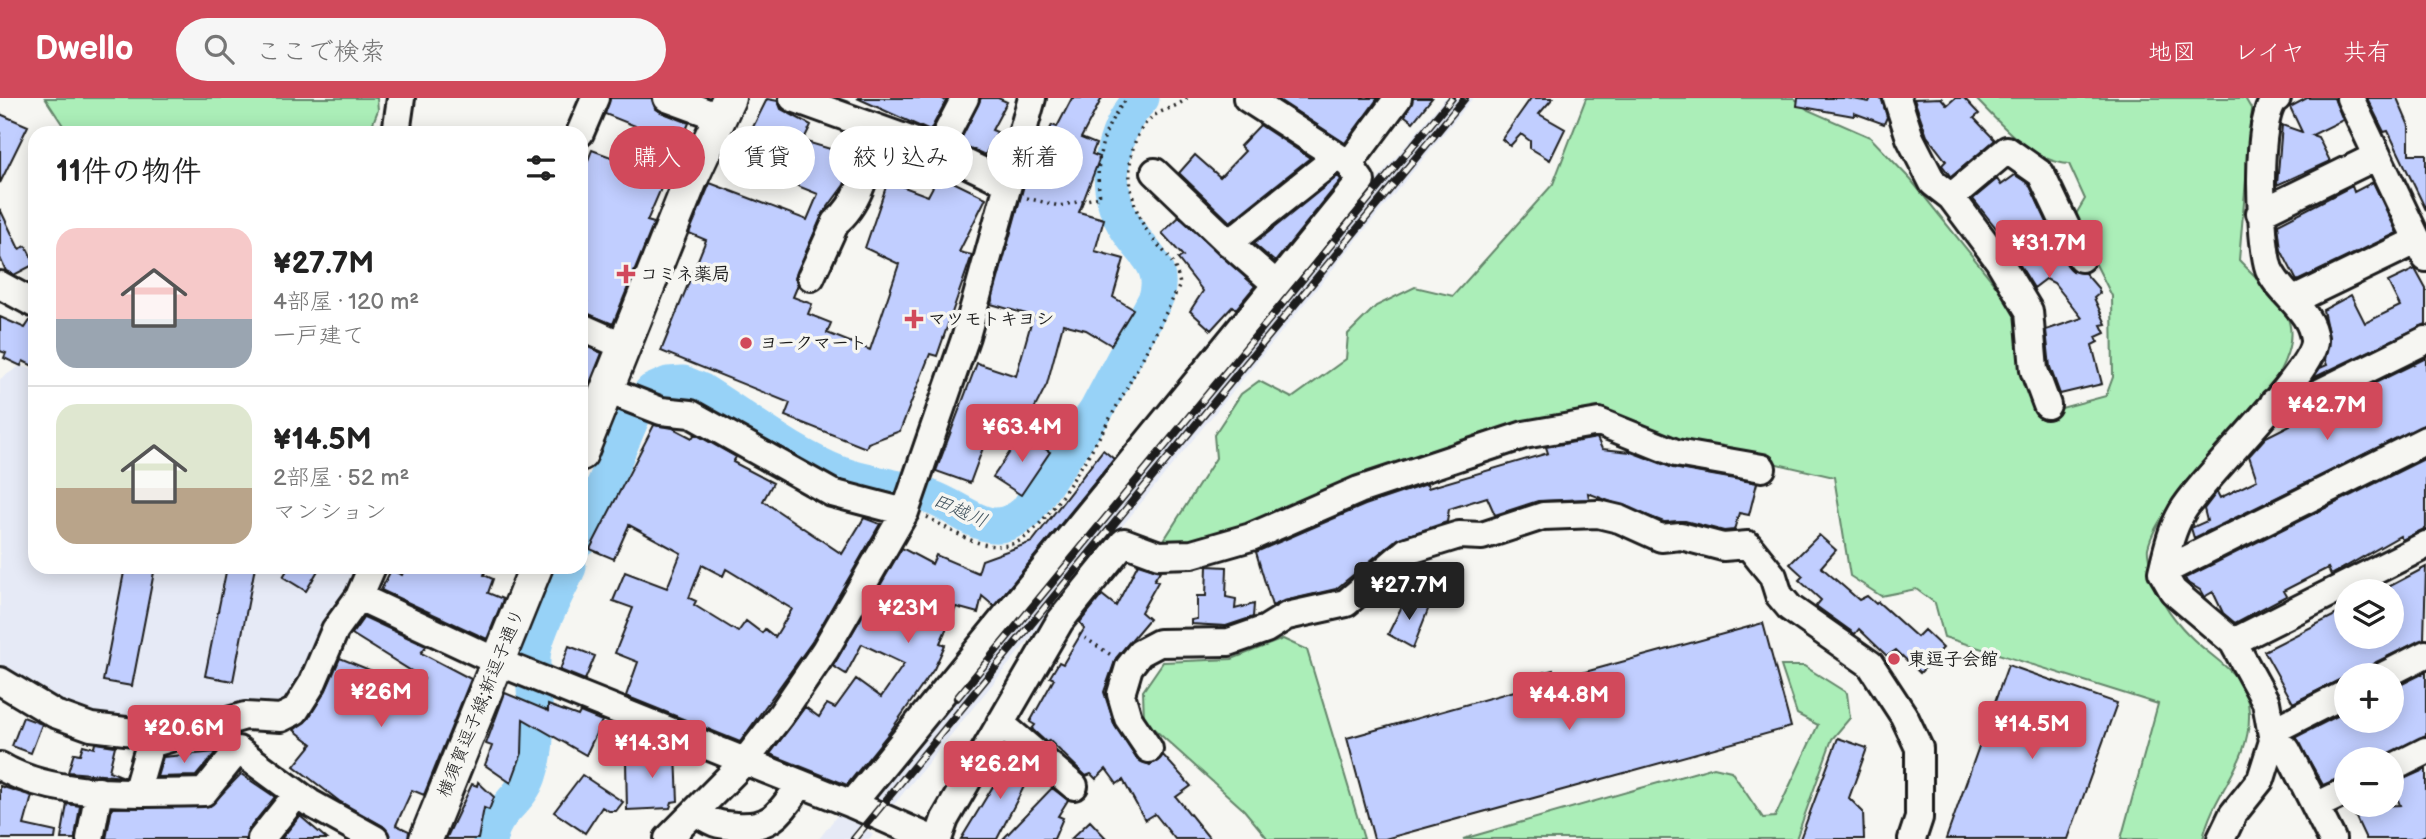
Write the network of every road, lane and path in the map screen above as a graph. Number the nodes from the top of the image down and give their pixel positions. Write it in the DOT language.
graph roads {
  1 [pos="401,98"];
  2 [pos="595,98"];
  3 [pos="667,98"];
  4 [pos="793,98"];
  5 [pos="965,98"];
  6 [pos="1032,98"];
  7 [pos="1128,98"];
  8 [pos="1187,98"];
  9 [pos="1247,98"];
  10 [pos="1398,98"];
  11 [pos="1896,98"];
  12 [pos="2277,98"];
  13 [pos="2350,98"];
  14 [pos="724,107"];
  15 [pos="397,126"];
  16 [pos="583,126"];
  17 [pos="870,126"];
  18 [pos="950,126"];
  19 [pos="1024,126"];
  20 [pos="2377,156"];
  21 [pos="1339,164"];
  22 [pos="1155,172"];
  23 [pos="858,189"];
  24 [pos="1005,189"];
  25 [pos="1012,189"];
  26 [pos="1951,197"];
  27 [pos="2260,213"];
  28 [pos="1229,243"];
  29 [pos="2422,249"];
  30 [pos="2081,258"];
  31 [pos="811,277"];
  32 [pos="0,285"];
  33 [pos="1277,285"];
  34 [pos="28,300"];
  35 [pos="2294,300"];
  36 [pos="588,330"];
  37 [pos="2426,340"];
  38 [pos="624,346"];
  39 [pos="2274,402"];
  40 [pos="615,403"];
  41 [pos="2047,405"];
  42 [pos="2426,440"];
  43 [pos="588,444"];
  44 [pos="1762,468"];
  45 [pos="906,508"];
  46 [pos="2426,545"];
  47 [pos="2162,572"];
  48 [pos="369,574"];
  49 [pos="535,574"];
  50 [pos="359,597"];
  51 [pos="1060,621"];
  52 [pos="2233,642"];
  53 [pos="2426,654"];
  54 [pos="2404,665"];
  55 [pos="1129,667"];
  56 [pos="523,672"];
  57 [pos="0,681"];
  58 [pos="2334,701"];
  59 [pos="1000,723"];
  60 [pos="2273,736"];
  61 [pos="150,744"];
  62 [pos="1149,749"];
  63 [pos="2426,751"];
  64 [pos="744,761"];
  65 [pos="2404,762"];
  66 [pos="0,766"];
  67 [pos="801,784"];
  68 [pos="1074,786"];
  69 [pos="99,791"];
  70 [pos="136,793"];
  71 [pos="2334,797"];
  72 [pos="303,799"];
  73 [pos="852,804"];
  74 [pos="2316,806"];
  75 [pos="696,811"];
  76 [pos="914,836"];
  77 [pos="90,839"];
  78 [pos="261,839"];
  79 [pos="340,839"];
  80 [pos="375,839"];
  81 [pos="426,839"];
  82 [pos="668,839"];
  83 [pos="938,839"];
  84 [pos="1912,839"];
  85 [pos="2221,839"];
  86 [pos="2332,839"];
  1 -- 15 [label="street"];
  2 -- 16 [label="street"];
  3 -- 14 [label="street"];
  4 -- 17 [label="street"];
  5 -- 18 [label="street"];
  6 -- 19 [label="street"];
  7 -- 25 [label="path"];
  8 -- 45 [label="path"];
  9 -- 21 [label="street"];
  10 -- 21 [label="street"];
  11 -- 26 [label="street"];
  12 -- 27 [label="street"];
  13 -- 20 [label="street"];
  14 -- 38 [label="main road"];
  20 -- 27 [label="street"];
  20 -- 29 [label="street"];
  21 -- 28 [label="street"];
  21 -- 33 [label="street"];
  22 -- 28 [label="street"];
  23 -- 31 [label="street"];
  24 -- 45 [label="street"];
  26 -- 30 [label="street"];
  26 -- 41 [label="street"];
  27 -- 35 [label="street"];
  28 -- 33 [label="street"];
  29 -- 35 [label="street"];
  32 -- 34 [label="street"];
  33 -- 73 [label="street"];
  35 -- 39 [label="street"];
  36 -- 38 [label="street"];
  37 -- 39 [label="street"];
  38 -- 40 [label="main road"];
  39 -- 47 [label="street"];
  40 -- 43 [label="main road"];
  40 -- 45 [label="street"];
  42 -- 47 [label="street"];
  44 -- 51 [label="street"];
  45 -- 64 [label="street"];
  46 -- 52 [label="street"];
  47 -- 52 [label="street"];
  48 -- 50 [label="street"];
  49 -- 56 [label="main road, 横須賀逗子線;新逗子通り"];
  50 -- 56 [label="street"];
  50 -- 61 [label="street"];
  51 -- 55 [label="path"];
  51 -- 59 [label="street"];
  52 -- 60 [label="street"];
  53 -- 54 [label="street"];
  55 -- 62 [label="street"];
  55 -- 84 [label="street"];
  56 -- 64 [label="street"];
  56 -- 81 [label="main road, 横須賀逗子線;新逗子通り"];
  57 -- 61 [label="street"];
  58 -- 60 [label="street"];
  59 -- 68 [label="street"];
  59 -- 83 [label="street"];
  60 -- 74 [label="street"];
  60 -- 85 [label="street"];
  61 -- 70 [label="street"];
  63 -- 65 [label="street"];
  64 -- 67 [label="street"];
  64 -- 75 [label="street"];
  66 -- 69 [label="street"];
  67 -- 73 [label="street"];
  67 -- 75 [label="street"];
  69 -- 70 [label="street"];
  69 -- 77 [label="street"];
  70 -- 72 [label="street"];
  71 -- 74 [label="street"];
  72 -- 78 [label="street"];
  72 -- 79 [label="street"];
  72 -- 80 [label="street"];
  73 -- 76 [label="street"];
  74 -- 86 [label="street"];
  75 -- 82 [label="street"];
}
